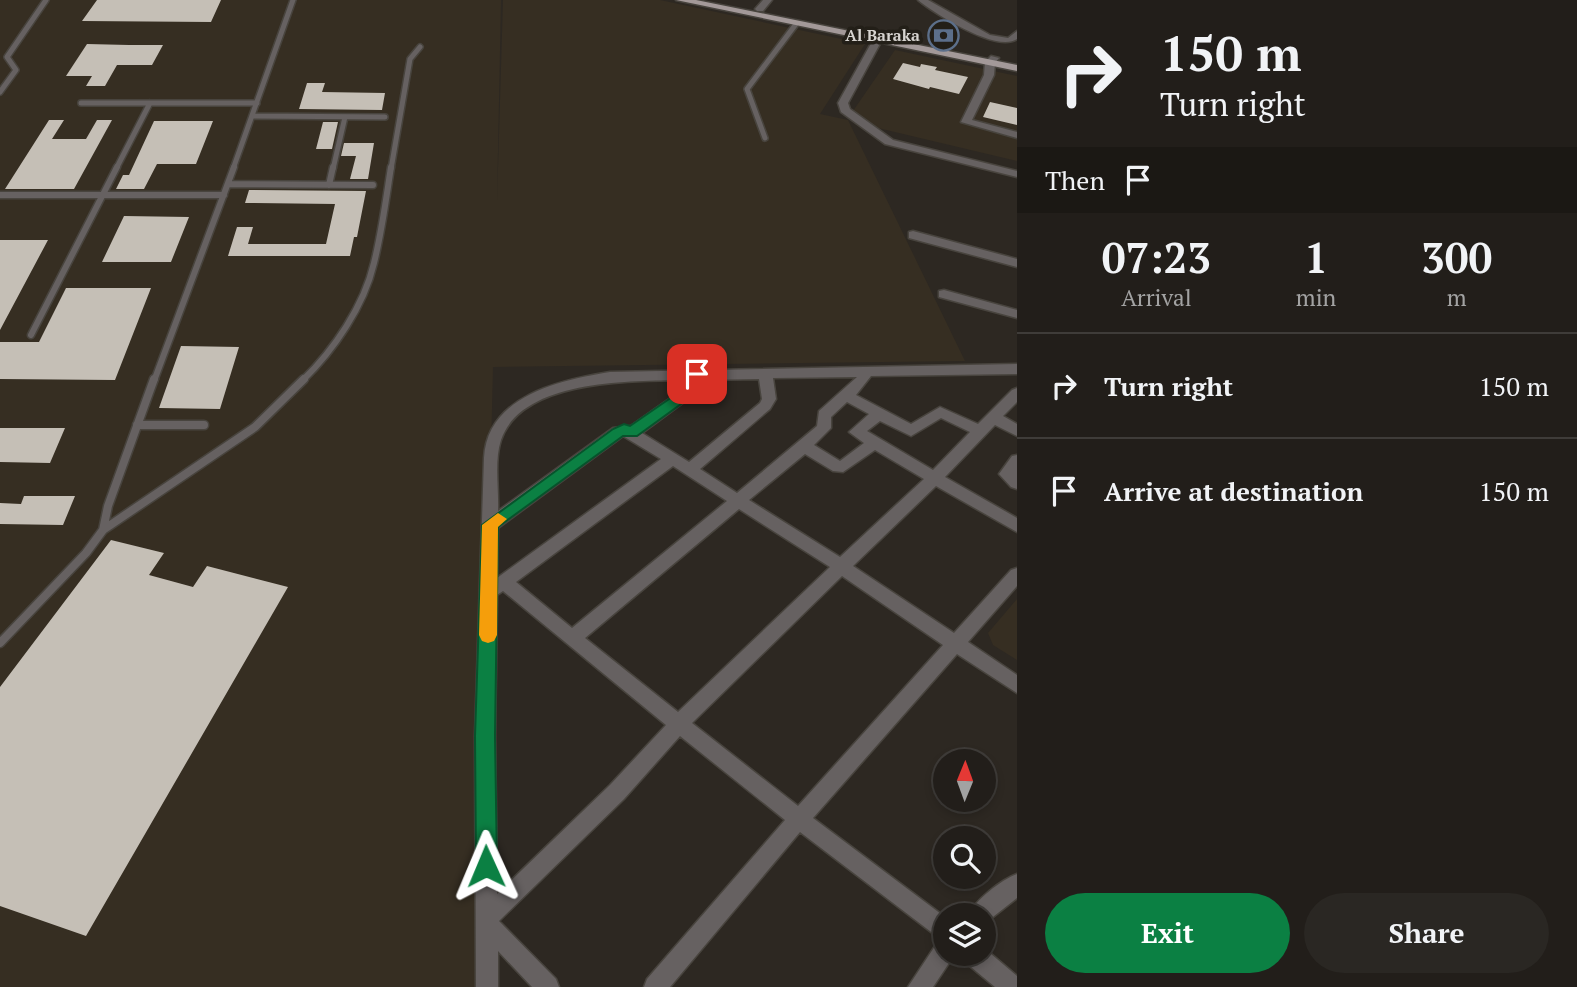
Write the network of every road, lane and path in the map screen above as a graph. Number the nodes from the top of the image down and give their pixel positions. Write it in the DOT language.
graph roads {
  1 [pos="46,0"];
  2 [pos="293,0"];
  3 [pos="681,0"];
  4 [pos="710,0"];
  5 [pos="914,0"];
  6 [pos="927,1"];
  7 [pos="764,4"];
  8 [pos="796,24"];
  9 [pos="1017,34"];
  10 [pos="877,40"];
  11 [pos="420,47"];
  12 [pos="992,60"];
  13 [pos="1017,66"];
  14 [pos="0,92"];
  15 [pos="80,103"];
  16 [pos="150,103"];
  17 [pos="257,103"];
  18 [pos="252,116"];
  19 [pos="345,117"];
  20 [pos="385,117"];
  21 [pos="1017,135"];
  22 [pos="765,138"];
  23 [pos="1017,174"];
  24 [pos="228,184"];
  25 [pos="329,185"];
  26 [pos="373,185"];
  27 [pos="0,195"];
  28 [pos="102,195"];
  29 [pos="224,195"];
  30 [pos="913,235"];
  31 [pos="1017,263"];
  32 [pos="944,294"];
  33 [pos="1017,314"];
  34 [pos="31,335"];
  35 [pos="1017,369"];
  36 [pos="765,373"];
  37 [pos="866,373"];
  38 [pos="697,374"];
  39 [pos="1017,393"];
  40 [pos="847,396"];
  41 [pos="879,414"];
  42 [pos="994,418"];
  43 [pos="137,425"];
  44 [pos="204,425"];
  45 [pos="980,431"];
  46 [pos="1017,431"];
  47 [pos="632,433"];
  48 [pos="874,443"];
  49 [pos="804,446"];
  50 [pos="671,460"];
  51 [pos="1017,460"];
  52 [pos="689,470"];
  53 [pos="933,479"];
  54 [pos="1017,483"];
  55 [pos="737,500"];
  56 [pos="490,525"];
  57 [pos="1017,526"];
  58 [pos="103,530"];
  59 [pos="842,567"];
  60 [pos="1017,575"];
  61 [pos="497,586"];
  62 [pos="572,638"];
  63 [pos="0,643"];
  64 [pos="954,643"];
  65 [pos="1017,685"];
  66 [pos="679,724"];
  67 [pos="798,820"];
  68 [pos="1017,884"];
  69 [pos="994,903"];
  70 [pos="487,921"];
  71 [pos="933,922"];
  72 [pos="934,966"];
  73 [pos="988,966"];
  74 [pos="487,987"];
  75 [pos="548,987"];
  76 [pos="655,987"];
  77 [pos="919,987"];
  78 [pos="1013,987"];
  1 -- 14 [label="lane"];
  2 -- 17 [label="lane"];
  3 -- 8 [label="main road"];
  4 -- 7 [label="main road"];
  5 -- 6 [label="street"];
  6 -- 9 [label="street"];
  7 -- 12 [label="main road"];
  8 -- 10 [label="main road"];
  8 -- 22 [label="lane"];
  10 -- 12 [label="main road"];
  10 -- 23 [label="street"];
  11 -- 58 [label="lane"];
  12 -- 13 [label="main road"];
  12 -- 21 [label="street"];
  15 -- 16 [label="lane"];
  16 -- 17 [label="lane"];
  16 -- 28 [label="lane"];
  17 -- 18 [label="lane"];
  18 -- 19 [label="lane"];
  18 -- 24 [label="lane"];
  19 -- 20 [label="lane"];
  19 -- 25 [label="lane"];
  24 -- 25 [label="lane"];
  24 -- 29 [label="lane"];
  25 -- 26 [label="lane"];
  27 -- 28 [label="lane"];
  28 -- 29 [label="lane"];
  28 -- 34 [label="lane"];
  29 -- 43 [label="lane"];
  30 -- 31 [label="street"];
  32 -- 33 [label="street"];
  35 -- 37 [label="street"];
  36 -- 37 [label="street"];
  36 -- 38 [label="street"];
  36 -- 52 [label="street"];
  37 -- 40 [label="street"];
  38 -- 47 [label="street"];
  38 -- 56 [label="street"];
  39 -- 42 [label="street"];
  40 -- 41 [label="street"];
  40 -- 49 [label="street"];
  41 -- 45 [label="street"];
  41 -- 48 [label="street"];
  42 -- 45 [label="street"];
  42 -- 46 [label="street"];
  43 -- 44 [label="lane"];
  43 -- 58 [label="lane"];
  45 -- 53 [label="street"];
  47 -- 50 [label="street"];
  47 -- 56 [label="street"];
  48 -- 49 [label="street"];
  48 -- 53 [label="street"];
  49 -- 55 [label="street"];
  50 -- 52 [label="street"];
  50 -- 61 [label="street"];
  51 -- 54 [label="street"];
  52 -- 55 [label="street"];
  53 -- 57 [label="street"];
  53 -- 59 [label="street"];
  55 -- 59 [label="street"];
  55 -- 62 [label="street"];
  56 -- 61 [label="street"];
  58 -- 63 [label="lane"];
  59 -- 64 [label="street"];
  59 -- 66 [label="street"];
  60 -- 64 [label="street"];
  61 -- 62 [label="street"];
  61 -- 70 [label="street"];
  62 -- 66 [label="street"];
  64 -- 65 [label="street"];
  64 -- 67 [label="street"];
  66 -- 67 [label="street"];
  66 -- 70 [label="street"];
  67 -- 71 [label="street"];
  67 -- 76 [label="street"];
  68 -- 69 [label="street"];
  70 -- 74 [label="street"];
  70 -- 75 [label="street"];
  72 -- 77 [label="street"];
  73 -- 78 [label="street"];
}
